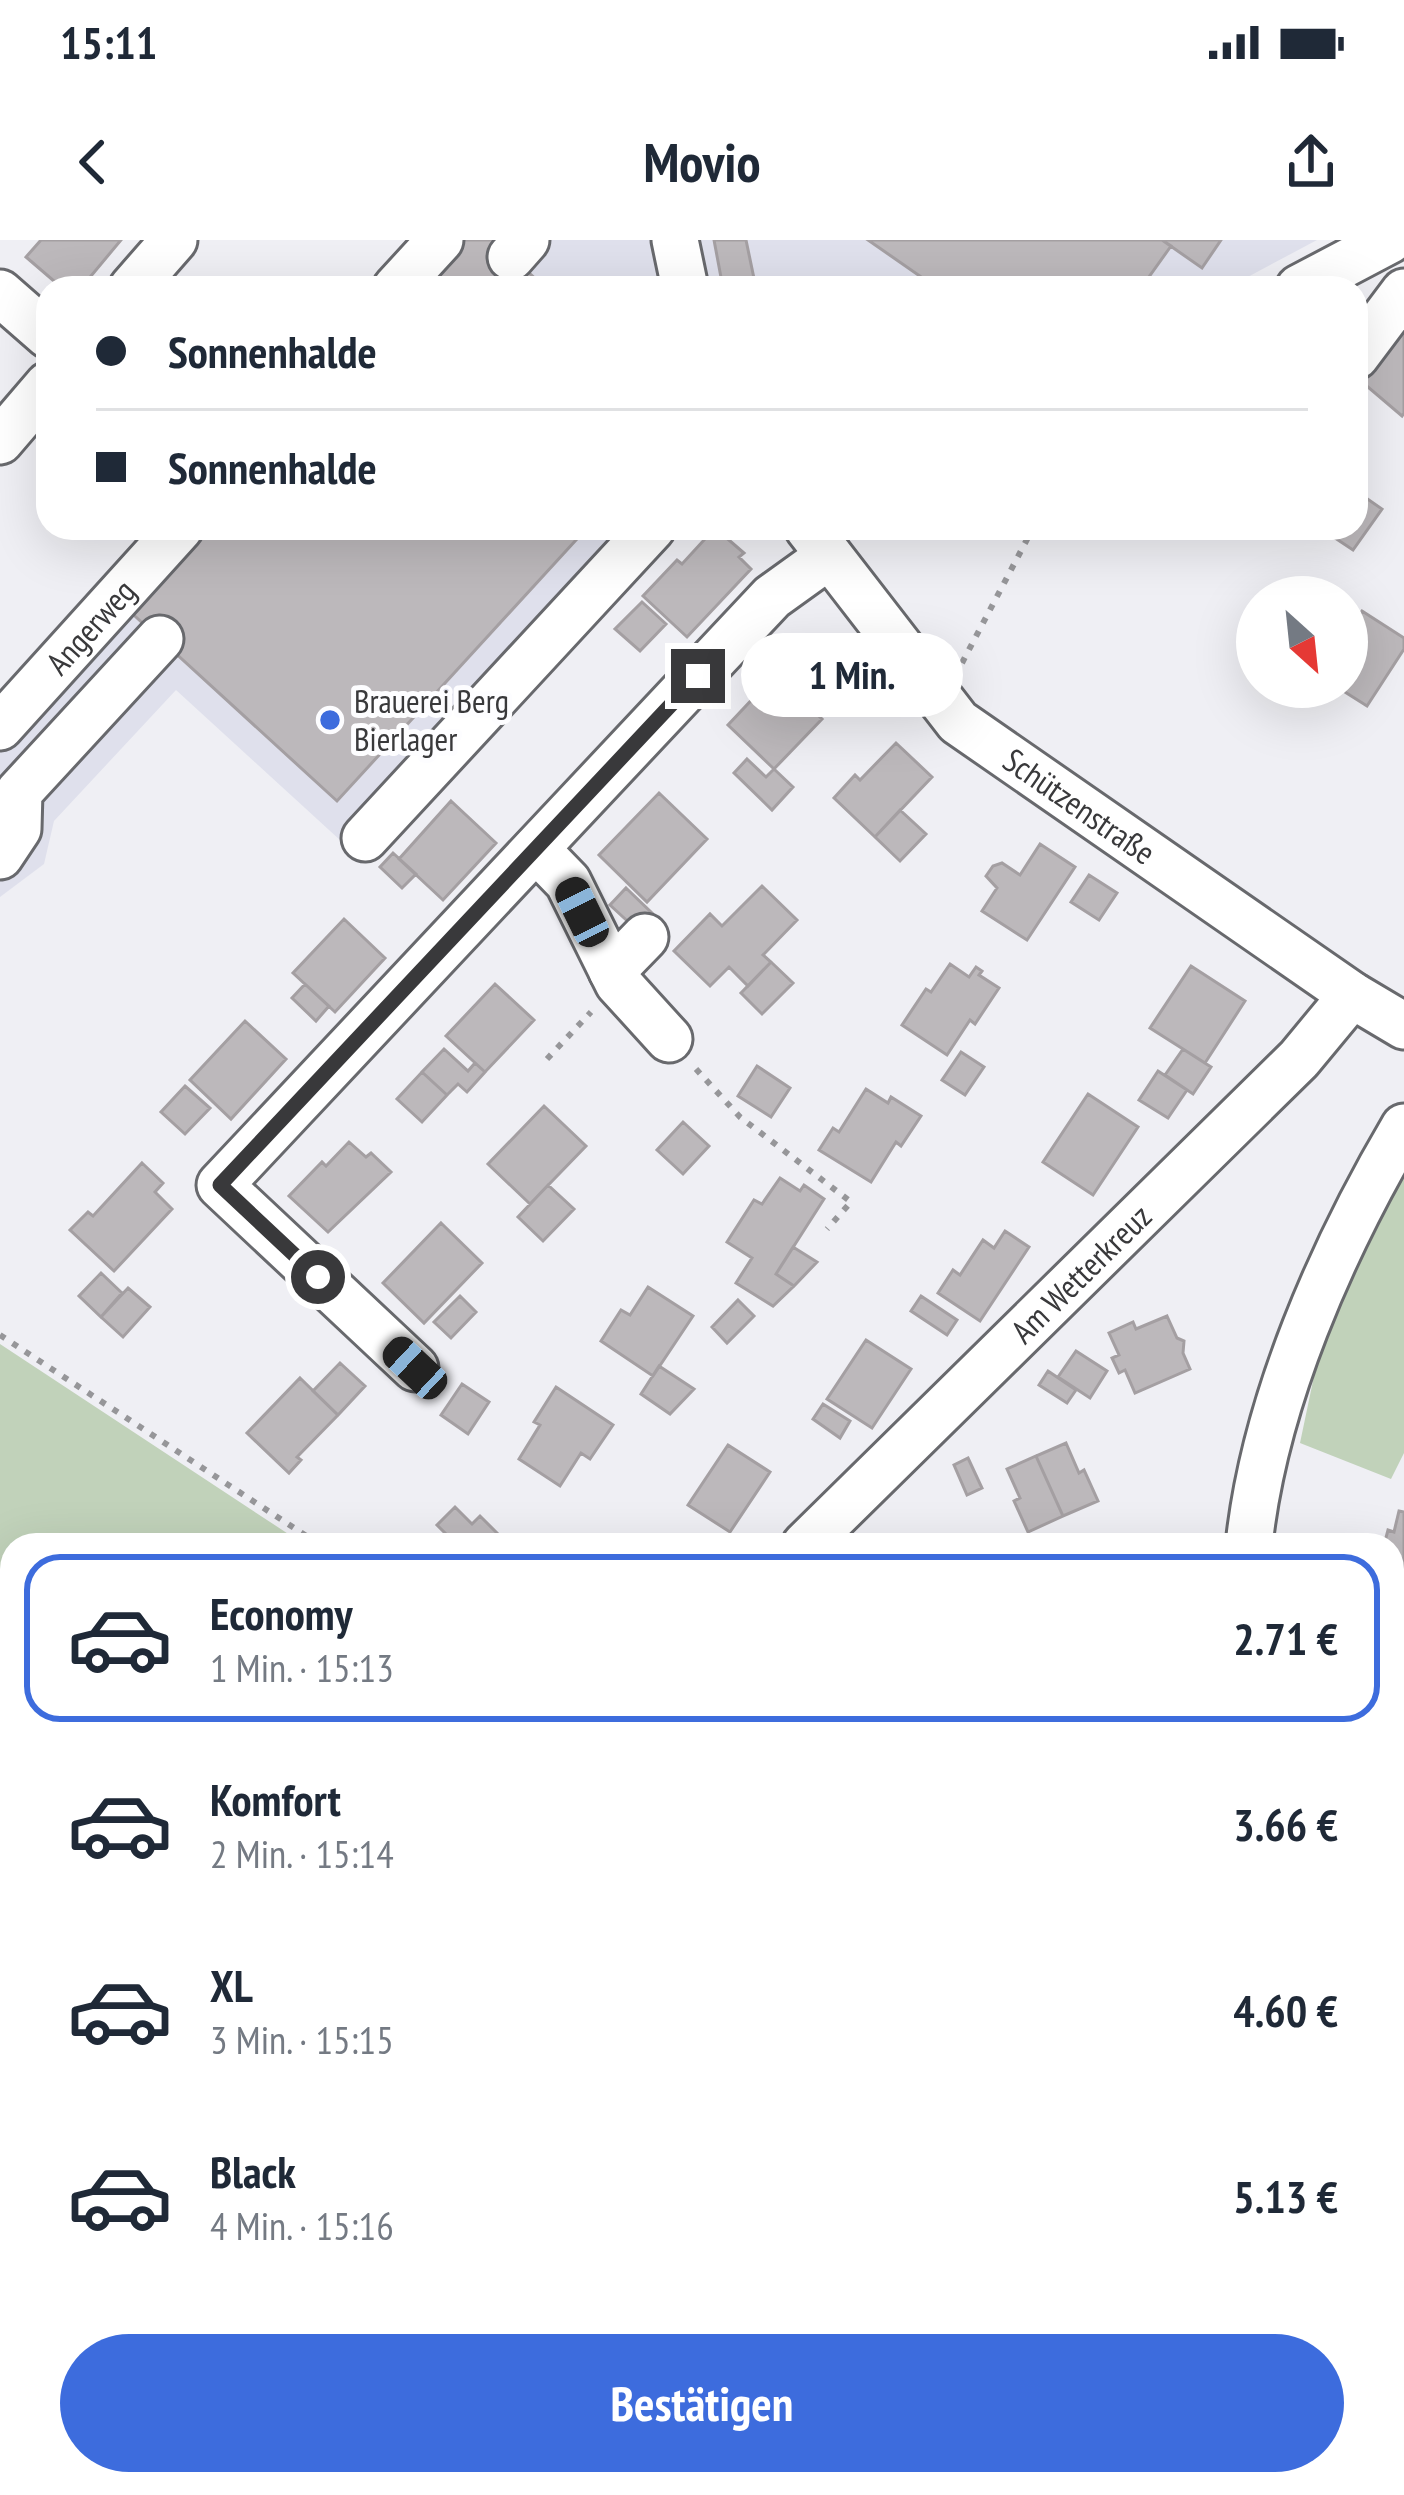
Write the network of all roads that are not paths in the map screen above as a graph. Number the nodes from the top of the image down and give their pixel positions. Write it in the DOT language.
graph roads {
  1 [pos="173,240"];
  2 [pos="440,240"];
  3 [pos="675,240"];
  4 [pos="1390,240"];
  5 [pos="142,276"];
  6 [pos="407,276"];
  7 [pos="682,276"];
  8 [pos="1322,276"];
  9 [pos="1404,292"];
  10 [pos="0,293"];
  11 [pos="36,324"];
  12 [pos="1368,340"];
  13 [pos="36,399"];
  14 [pos="0,441"];
  15 [pos="169,540"];
  16 [pos="641,540"];
  17 [pos="818,542"];
  18 [pos="160,639"];
  19 [pos="0,727"];
  20 [pos="365,838"];
  21 [pos="536,849"];
  22 [pos="0,856"];
  23 [pos="645,937"];
  24 [pos="615,977"];
  25 [pos="1352,995"];
  26 [pos="1404,1026"];
  27 [pos="669,1040"];
  28 [pos="1404,1126"];
  29 [pos="415,1368"];
  30 [pos="818,1533"];
  31 [pos="1251,1533"];
  1 -- 5 [label="street"];
  2 -- 6 [label="street"];
  3 -- 7 [label="street"];
  4 -- 8 [label="street"];
  9 -- 12 [label="street"];
  10 -- 11 [label="street"];
  13 -- 14 [label="street"];
  15 -- 19 [label="street, Angerweg"];
  16 -- 20 [label="street"];
  17 -- 21 [label="street"];
  17 -- 25 [label="street, Schützenstraße"];
  18 -- 22 [label="street"];
  21 -- 24 [label="street"];
  21 -- 29 [label="street"];
  23 -- 24 [label="street"];
  24 -- 27 [label="street"];
  25 -- 26 [label="street, Schützenstraße"];
  25 -- 30 [label="street, Am Wetterkreuz"];
  28 -- 31 [label="street"];
}
